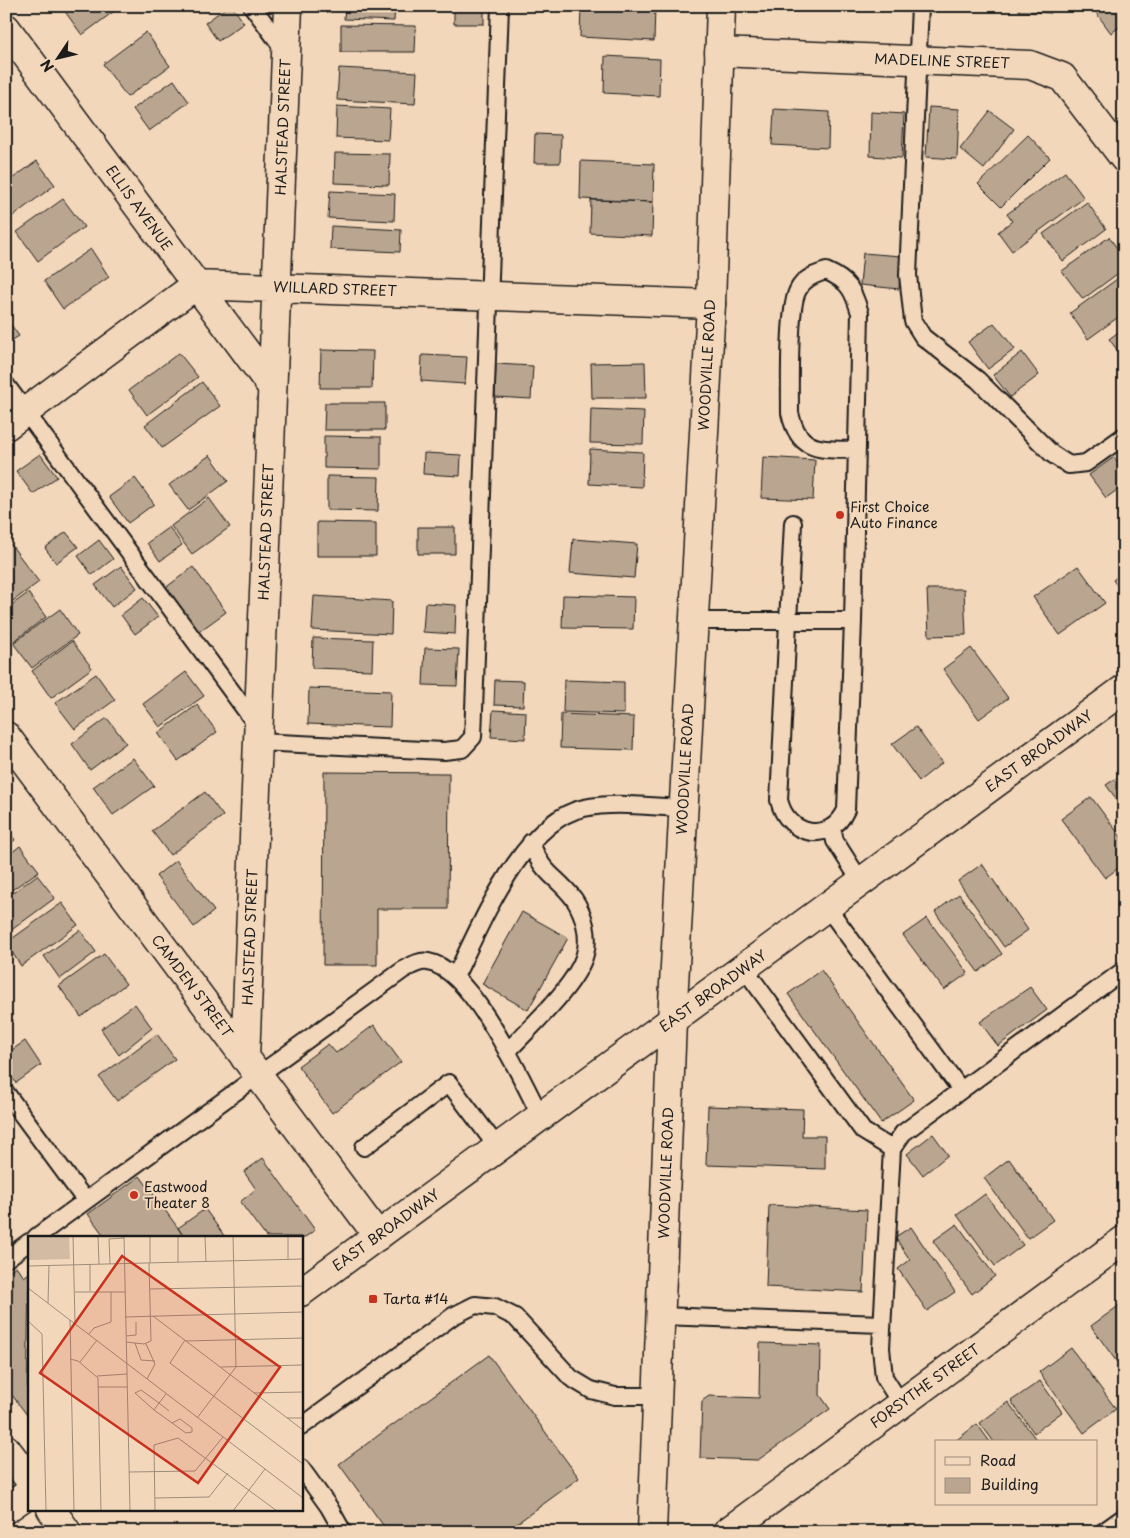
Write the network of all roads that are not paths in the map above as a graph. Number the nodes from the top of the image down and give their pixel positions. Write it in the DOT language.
graph roads {
  1 [pos="252,6"];
  2 [pos="288,6"];
  3 [pos="500,6"];
  4 [pos="721,6"];
  5 [pos="920,6"];
  6 [pos="6,28"];
  7 [pos="286,52"];
  8 [pos="719,52"];
  9 [pos="917,60"];
  10 [pos="1124,158"];
  11 [pos="196,285"];
  12 [pos="277,286"];
  13 [pos="488,295"];
  14 [pos="710,304"];
  15 [pos="6,385"];
  16 [pos="272,387"];
  17 [pos="16,418"];
  18 [pos="1124,436"];
  19 [pos="855,450"];
  20 [pos="792,523"];
  21 [pos="788,620"];
  22 [pos="694,621"];
  23 [pos="853,621"];
  24 [pos="1124,689"];
  25 [pos="258,735"];
  26 [pos="6,736"];
  27 [pos="683,808"];
  28 [pos="832,828"];
  29 [pos="531,842"];
  30 [pos="861,882"];
  31 [pos="827,907"];
  32 [pos="744,968"];
  33 [pos="1124,970"];
  34 [pos="455,977"];
  35 [pos="672,1021"];
  36 [pos="507,1052"];
  37 [pos="251,1066"];
  38 [pos="961,1090"];
  39 [pos="6,1093"];
  40 [pos="541,1117"];
  41 [pos="364,1147"];
  42 [pos="498,1148"];
  43 [pos="892,1149"];
  44 [pos="86,1200"];
  45 [pos="37,1236"];
  46 [pos="378,1236"];
  47 [pos="1124,1240"];
  48 [pos="28,1243"];
  49 [pos="6,1259"];
  50 [pos="302,1291"];
  51 [pos="660,1316"];
  52 [pos="882,1324"];
  53 [pos="658,1396"];
  54 [pos="901,1404"];
  55 [pos="302,1426"];
  56 [pos="6,1449"];
  57 [pos="302,1469"];
  58 [pos="28,1479"];
  59 [pos="28,1493"];
  60 [pos="6,1509"];
  61 [pos="52,1510"];
  62 [pos="1124,1516"];
  63 [pos="651,1531"];
  64 [pos="67,1532"];
  65 [pos="343,1532"];
  66 [pos="727,1532"];
  67 [pos="1103,1532"];
  1 -- 7 [label="lane"];
  2 -- 7 [label="street, HALSTEAD STREET"];
  3 -- 13 [label="lane"];
  4 -- 8 [label="street, WOODVILLE ROAD"];
  5 -- 9 [label="lane"];
  6 -- 11 [label="street, ELLIS AVENUE"];
  7 -- 12 [label="street, HALSTEAD STREET"];
  8 -- 9 [label="street, MADELINE STREET"];
  8 -- 14 [label="street, WOODVILLE ROAD"];
  9 -- 10 [label="street, MADELINE STREET"];
  9 -- 18 [label="lane"];
  11 -- 12 [label="street, WILLARD STREET"];
  11 -- 16 [label="street, ELLIS AVENUE"];
  11 -- 17 [label="street"];
  12 -- 13 [label="street, WILLARD STREET"];
  12 -- 16 [label="street, HALSTEAD STREET"];
  13 -- 14 [label="street, WILLARD STREET"];
  13 -- 25 [label="lane"];
  14 -- 22 [label="street, WOODVILLE ROAD"];
  15 -- 17 [label="lane"];
  16 -- 25 [label="street, HALSTEAD STREET"];
  17 -- 25 [label="lane"];
  19 -- 19 [label="lane"];
  19 -- 23 [label="lane"];
  20 -- 21 [label="lane"];
  21 -- 22 [label="lane"];
  21 -- 23 [label="lane"];
  21 -- 28 [label="lane"];
  22 -- 27 [label="street, WOODVILLE ROAD"];
  23 -- 28 [label="lane"];
  24 -- 30 [label="street, EAST BROADWAY"];
  25 -- 37 [label="street, HALSTEAD STREET"];
  26 -- 37 [label="street, CAMDEN STREET"];
  27 -- 29 [label="lane"];
  27 -- 35 [label="street, WOODVILLE ROAD"];
  28 -- 30 [label="lane"];
  29 -- 34 [label="lane"];
  29 -- 36 [label="lane"];
  30 -- 31 [label="street, EAST BROADWAY"];
  31 -- 32 [label="street, EAST BROADWAY"];
  31 -- 38 [label="lane"];
  32 -- 35 [label="street, EAST BROADWAY"];
  32 -- 43 [label="lane"];
  33 -- 38 [label="lane"];
  34 -- 36 [label="lane"];
  34 -- 37 [label="lane"];
  35 -- 40 [label="street, EAST BROADWAY"];
  35 -- 51 [label="street, WOODVILLE ROAD"];
  36 -- 40 [label="lane"];
  37 -- 44 [label="lane"];
  37 -- 46 [label="street, CAMDEN STREET"];
  38 -- 43 [label="lane"];
  39 -- 44 [label="lane"];
  40 -- 42 [label="street, EAST BROADWAY"];
  41 -- 42 [label="lane"];
  42 -- 46 [label="street, EAST BROADWAY"];
  43 -- 52 [label="lane"];
  44 -- 45 [label="lane"];
  46 -- 50 [label="street, EAST BROADWAY"];
  47 -- 54 [label="street, FORSYTHE STREET"];
  48 -- 49 [label="lane"];
  51 -- 52 [label="lane"];
  51 -- 53 [label="street, WOODVILLE ROAD"];
  52 -- 54 [label="lane"];
  53 -- 55 [label="lane"];
  53 -- 63 [label="street, WOODVILLE ROAD"];
  54 -- 66 [label="street, FORSYTHE STREET"];
  56 -- 58 [label="street"];
  57 -- 65 [label="lane"];
  59 -- 60 [label="street"];
  61 -- 64 [label="street"];
  62 -- 67 [label="lane"];
}
